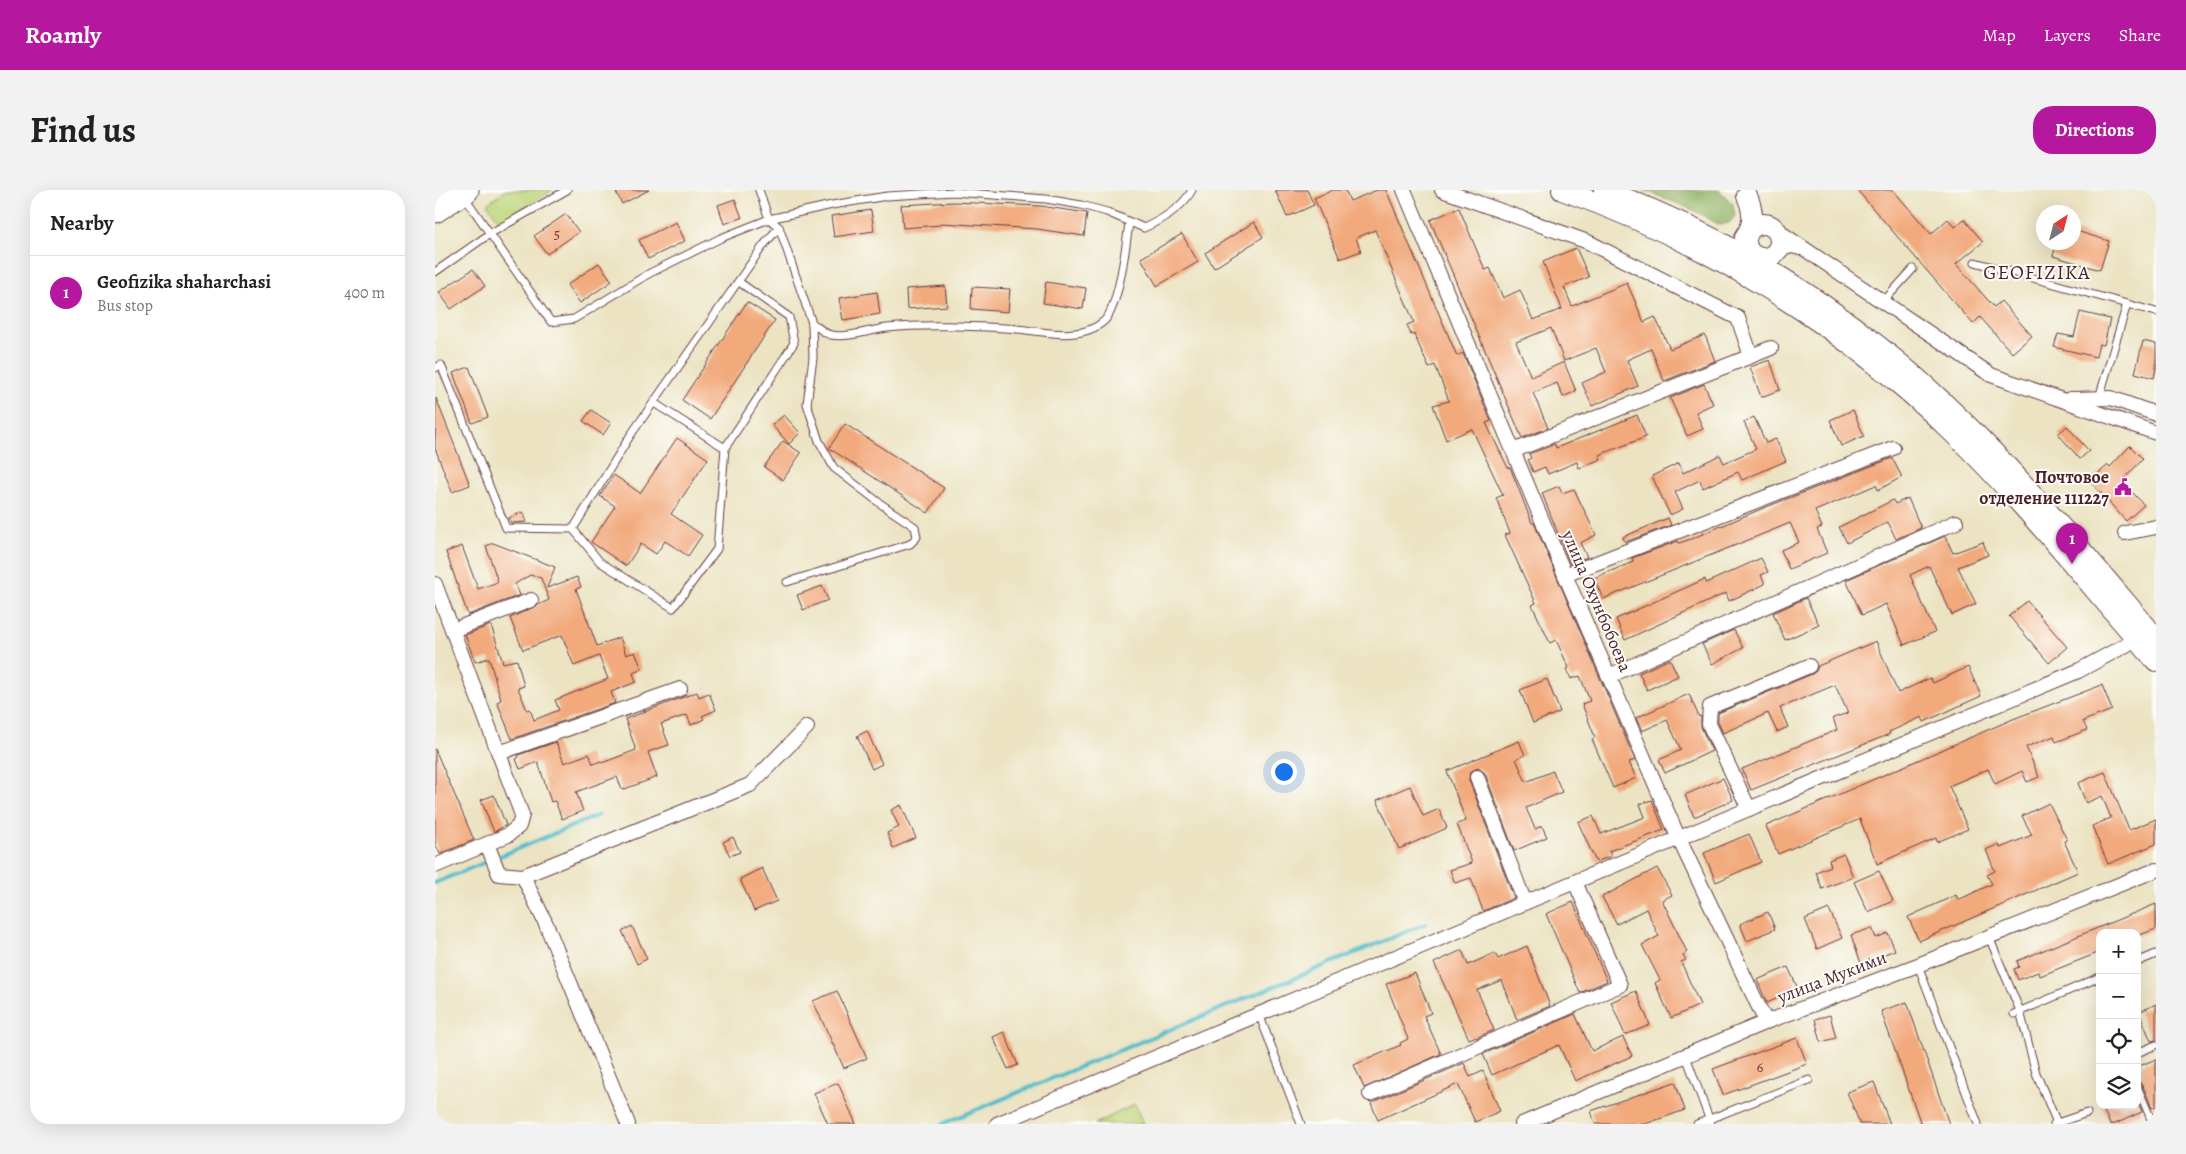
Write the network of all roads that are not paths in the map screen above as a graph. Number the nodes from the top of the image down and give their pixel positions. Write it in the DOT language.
graph roads {
  1 [pos="567,190"];
  2 [pos="759,190"];
  3 [pos="1192,190"];
  4 [pos="1403,190"];
  5 [pos="1441,190"];
  6 [pos="1562,190"];
  7 [pos="1604,190"];
  8 [pos="462,191"];
  9 [pos="1745,193"];
  10 [pos="435,210"];
  11 [pos="769,219"];
  12 [pos="1129,223"];
  13 [pos="779,227"];
  14 [pos="1775,229"];
  15 [pos="491,233"];
  16 [pos="1758,250"];
  17 [pos="1805,250"];
  18 [pos="1723,253"];
  19 [pos="1975,262"];
  20 [pos="1913,269"];
  21 [pos="435,272"];
  22 [pos="1771,280"];
  23 [pos="739,282"];
  24 [pos="1883,302"];
  25 [pos="2127,304"];
  26 [pos="2156,312"];
  27 [pos="812,324"];
  28 [pos="1771,348"];
  29 [pos="1751,356"];
  30 [pos="435,368"];
  31 [pos="2099,398"];
  32 [pos="2060,399"];
  33 [pos="654,403"];
  34 [pos="2156,414"];
  35 [pos="2156,434"];
  36 [pos="725,448"];
  37 [pos="1893,448"];
  38 [pos="1513,451"];
  39 [pos="1955,522"];
  40 [pos="2156,527"];
  41 [pos="573,528"];
  42 [pos="2125,533"];
  43 [pos="1565,575"];
  44 [pos="787,582"];
  45 [pos="435,584"];
  46 [pos="531,600"];
  47 [pos="453,630"];
  48 [pos="2146,633"];
  49 [pos="2156,662"];
  50 [pos="1809,666"];
  51 [pos="1609,676"];
  52 [pos="680,689"];
  53 [pos="807,727"];
  54 [pos="499,753"];
  55 [pos="1477,778"];
  56 [pos="1749,809"];
  57 [pos="1679,840"];
  58 [pos="487,844"];
  59 [pos="435,866"];
  60 [pos="2156,870"];
  61 [pos="523,876"];
  62 [pos="1575,882"];
  63 [pos="1525,903"];
  64 [pos="1989,936"];
  65 [pos="2156,954"];
  66 [pos="2141,960"];
  67 [pos="1918,965"];
  68 [pos="2096,979"];
  69 [pos="2017,1013"];
  70 [pos="1259,1014"];
  71 [pos="1766,1022"];
  72 [pos="2156,1045"];
  73 [pos="2141,1051"];
  74 [pos="1686,1056"];
  75 [pos="1809,1080"];
  76 [pos="1370,1094"];
  77 [pos="2141,1096"];
  78 [pos="2087,1113"];
  79 [pos="1711,1122"];
  80 [pos="628,1124"];
  81 [pos="997,1124"];
  82 [pos="1301,1124"];
  83 [pos="1522,1124"];
  84 [pos="1697,1124"];
  85 [pos="1978,1124"];
  86 [pos="2055,1124"];
  87 [pos="2153,1124"];
  1 -- 15 [label="lane"];
  2 -- 11 [label="lane"];
  3 -- 12 [label="lane"];
  4 -- 38 [label="street, улица Охунбобоева"];
  5 -- 29 [label="street"];
  6 -- 18 [label="main road"];
  7 -- 18 [label="main road"];
  8 -- 10 [label="highway"];
  8 -- 15 [label="lane"];
  9 -- 14 [label="main road"];
  9 -- 16 [label="main road"];
  11 -- 12 [label="lane"];
  11 -- 13 [label="lane"];
  11 -- 15 [label="lane"];
  12 -- 27 [label="lane"];
  13 -- 23 [label="lane"];
  13 -- 27 [label="lane"];
  14 -- 16 [label="main road"];
  14 -- 17 [label="street"];
  15 -- 21 [label="lane"];
  16 -- 17 [label="street"];
  16 -- 18 [label="main road"];
  16 -- 22 [label="main road"];
  17 -- 24 [label="street"];
  18 -- 22 [label="main road"];
  19 -- 25 [label="lane"];
  20 -- 24 [label="lane"];
  22 -- 48 [label="main road"];
  23 -- 33 [label="lane"];
  23 -- 36 [label="lane"];
  24 -- 32 [label="street"];
  25 -- 26 [label="lane"];
  25 -- 31 [label="lane"];
  27 -- 44 [label="lane"];
  28 -- 29 [label="street"];
  29 -- 38 [label="street"];
  30 -- 41 [label="lane"];
  31 -- 32 [label="street"];
  31 -- 34 [label="street"];
  32 -- 35 [label="street"];
  33 -- 36 [label="lane"];
  33 -- 41 [label="lane"];
  36 -- 41 [label="lane"];
  37 -- 43 [label="street"];
  38 -- 43 [label="street, улица Охунбобоева"];
  39 -- 51 [label="street"];
  40 -- 42 [label="street"];
  43 -- 51 [label="street, улица Охунбобоева"];
  45 -- 47 [label="street"];
  46 -- 47 [label="street"];
  47 -- 54 [label="street"];
  48 -- 49 [label="main road"];
  48 -- 56 [label="street"];
  50 -- 56 [label="street"];
  51 -- 57 [label="street, улица Охунбобоева"];
  52 -- 54 [label="street"];
  53 -- 61 [label="street"];
  54 -- 58 [label="street"];
  55 -- 63 [label="street"];
  56 -- 57 [label="street"];
  57 -- 62 [label="street"];
  57 -- 71 [label="street, улица Охунбобоева"];
  58 -- 59 [label="street"];
  58 -- 61 [label="street"];
  60 -- 64 [label="street, улица Мукими"];
  61 -- 80 [label="street"];
  62 -- 63 [label="street"];
  62 -- 76 [label="street"];
  63 -- 70 [label="street"];
  64 -- 67 [label="street, улица Мукими"];
  64 -- 69 [label="lane"];
  65 -- 66 [label="lane"];
  67 -- 71 [label="street, улица Мукими"];
  67 -- 85 [label="lane"];
  68 -- 69 [label="lane"];
  69 -- 86 [label="lane"];
  70 -- 81 [label="street"];
  70 -- 82 [label="lane"];
  71 -- 74 [label="street, улица Мукими"];
  72 -- 73 [label="lane"];
  74 -- 79 [label="lane"];
  74 -- 83 [label="street, улица Мукими"];
  75 -- 79 [label="lane"];
  77 -- 87 [label="lane"];
  78 -- 86 [label="lane"];
  79 -- 84 [label="lane"];
}
